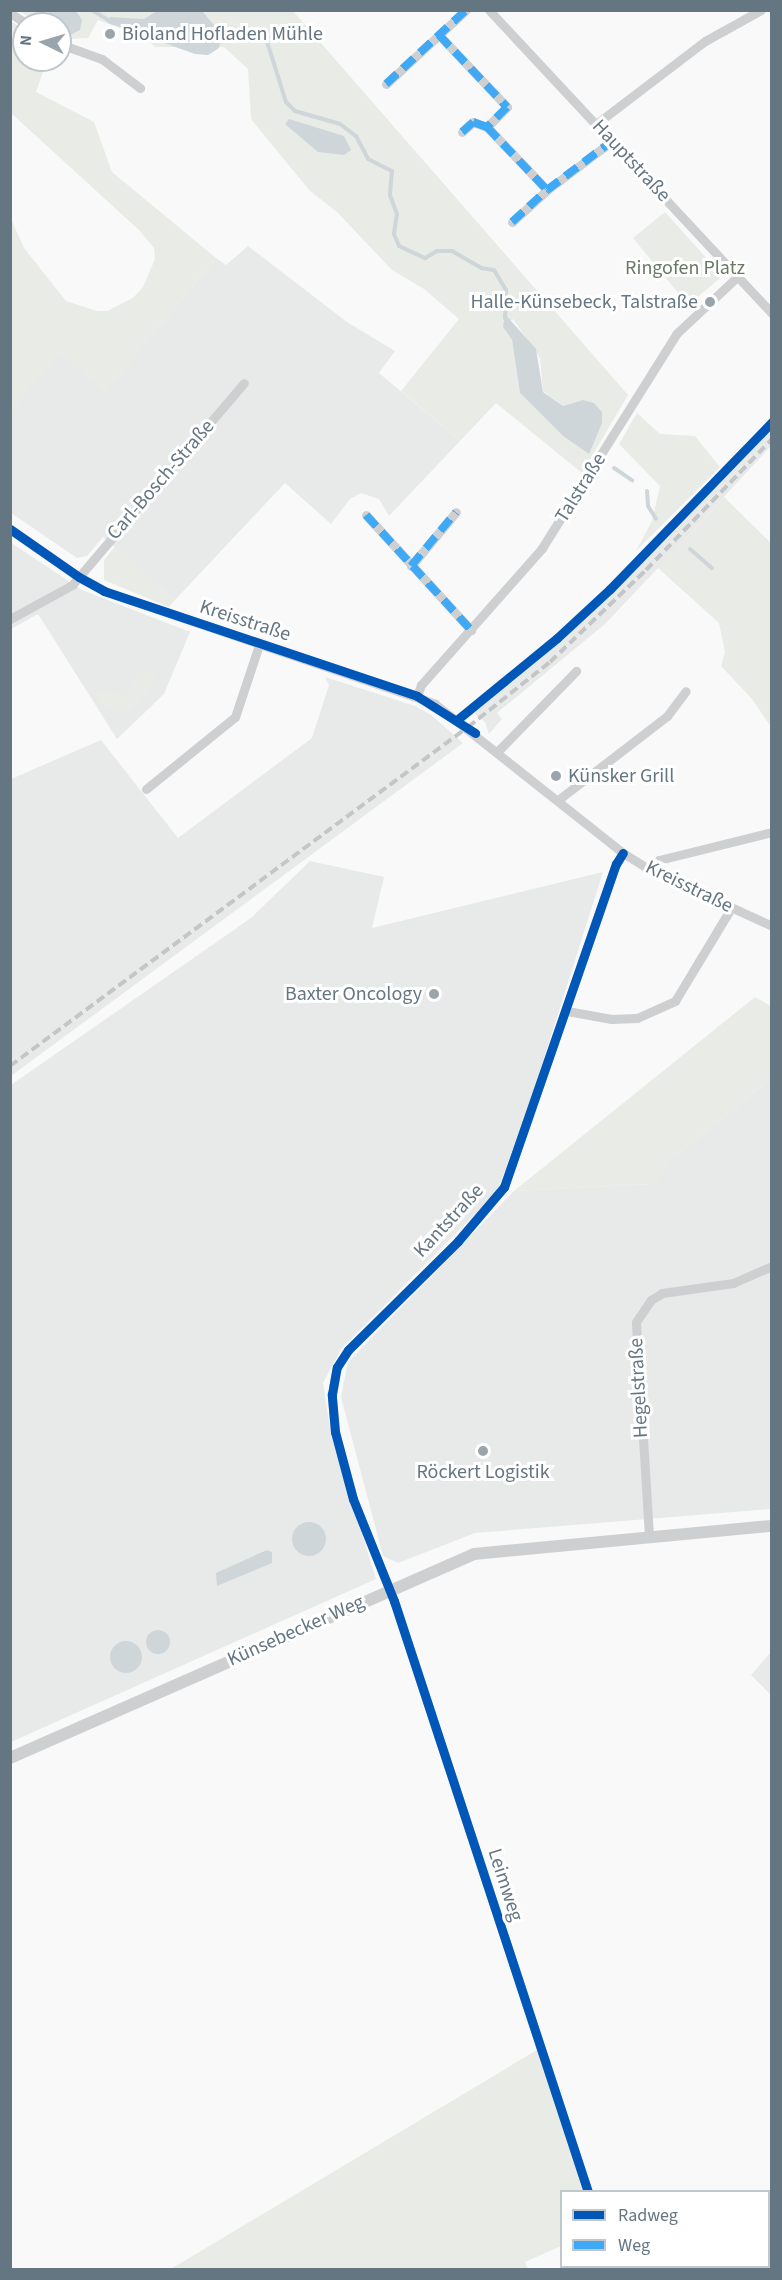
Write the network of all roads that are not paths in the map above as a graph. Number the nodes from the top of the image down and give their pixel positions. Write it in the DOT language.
graph roads {
  1 [pos="466,10"];
  2 [pos="489,10"];
  3 [pos="761,10"];
  4 [pos="439,35"];
  5 [pos="72,48"];
  6 [pos="386,84"];
  7 [pos="140,88"];
  8 [pos="596,124"];
  9 [pos="487,127"];
  10 [pos="462,132"];
  11 [pos="612,141"];
  12 [pos="547,190"];
  13 [pos="512,222"];
  14 [pos="738,276"];
  15 [pos="771,314"];
  16 [pos="244,384"];
  17 [pos="456,512"];
  18 [pos="366,515"];
  19 [pos="10,529"];
  20 [pos="411,566"];
  21 [pos="79,578"];
  22 [pos="10,619"];
  23 [pos="471,630"];
  24 [pos="259,645"];
  25 [pos="576,671"];
  26 [pos="686,691"];
  27 [pos="417,696"];
  28 [pos="498,751"];
  29 [pos="146,789"];
  30 [pos="558,800"];
  31 [pos="771,832"];
  32 [pos="623,853"];
  33 [pos="652,871"];
  34 [pos="731,908"];
  35 [pos="771,926"];
  36 [pos="567,1011"];
  37 [pos="771,1266"];
  38 [pos="771,1526"];
  39 [pos="649,1536"];
  40 [pos="389,1591"];
  41 [pos="10,1758"];
  42 [pos="587,2190"];
  1 -- 4 [label="street"];
  2 -- 8 [label="street, Hauptstraße"];
  3 -- 8 [label="street"];
  4 -- 6 [label="street"];
  4 -- 9 [label="street"];
  5 -- 7 [label="street"];
  8 -- 11 [label="street, Hauptstraße"];
  9 -- 10 [label="street"];
  9 -- 12 [label="street"];
  11 -- 12 [label="street"];
  11 -- 14 [label="street, Hauptstraße"];
  12 -- 13 [label="street"];
  14 -- 15 [label="street, Hauptstraße"];
  14 -- 23 [label="street, Talstraße"];
  16 -- 21 [label="street, Carl-Bosch-Straße"];
  17 -- 20 [label="street"];
  18 -- 20 [label="street"];
  19 -- 21 [label="street, Kreisstraße"];
  20 -- 23 [label="street"];
  21 -- 22 [label="street, Carl-Bosch-Straße"];
  21 -- 24 [label="street, Kreisstraße"];
  23 -- 27 [label="street, Talstraße"];
  24 -- 27 [label="street, Kreisstraße"];
  24 -- 29 [label="street"];
  25 -- 28 [label="street"];
  26 -- 30 [label="street"];
  27 -- 28 [label="street, Kreisstraße"];
  28 -- 30 [label="street, Kreisstraße"];
  30 -- 32 [label="street, Kreisstraße"];
  31 -- 33 [label="street"];
  32 -- 33 [label="street, Kreisstraße"];
  32 -- 36 [label="street, Kantstraße"];
  33 -- 34 [label="street, Kreisstraße"];
  34 -- 35 [label="street, Kreisstraße"];
  34 -- 36 [label="street"];
  36 -- 40 [label="street, Kantstraße"];
  37 -- 39 [label="street, Hegelstraße"];
  38 -- 39 [label="street, Künsebecker Weg"];
  39 -- 40 [label="street, Künsebecker Weg"];
  40 -- 41 [label="street, Künsebecker Weg"];
  40 -- 42 [label="street, Leimweg"];
}
